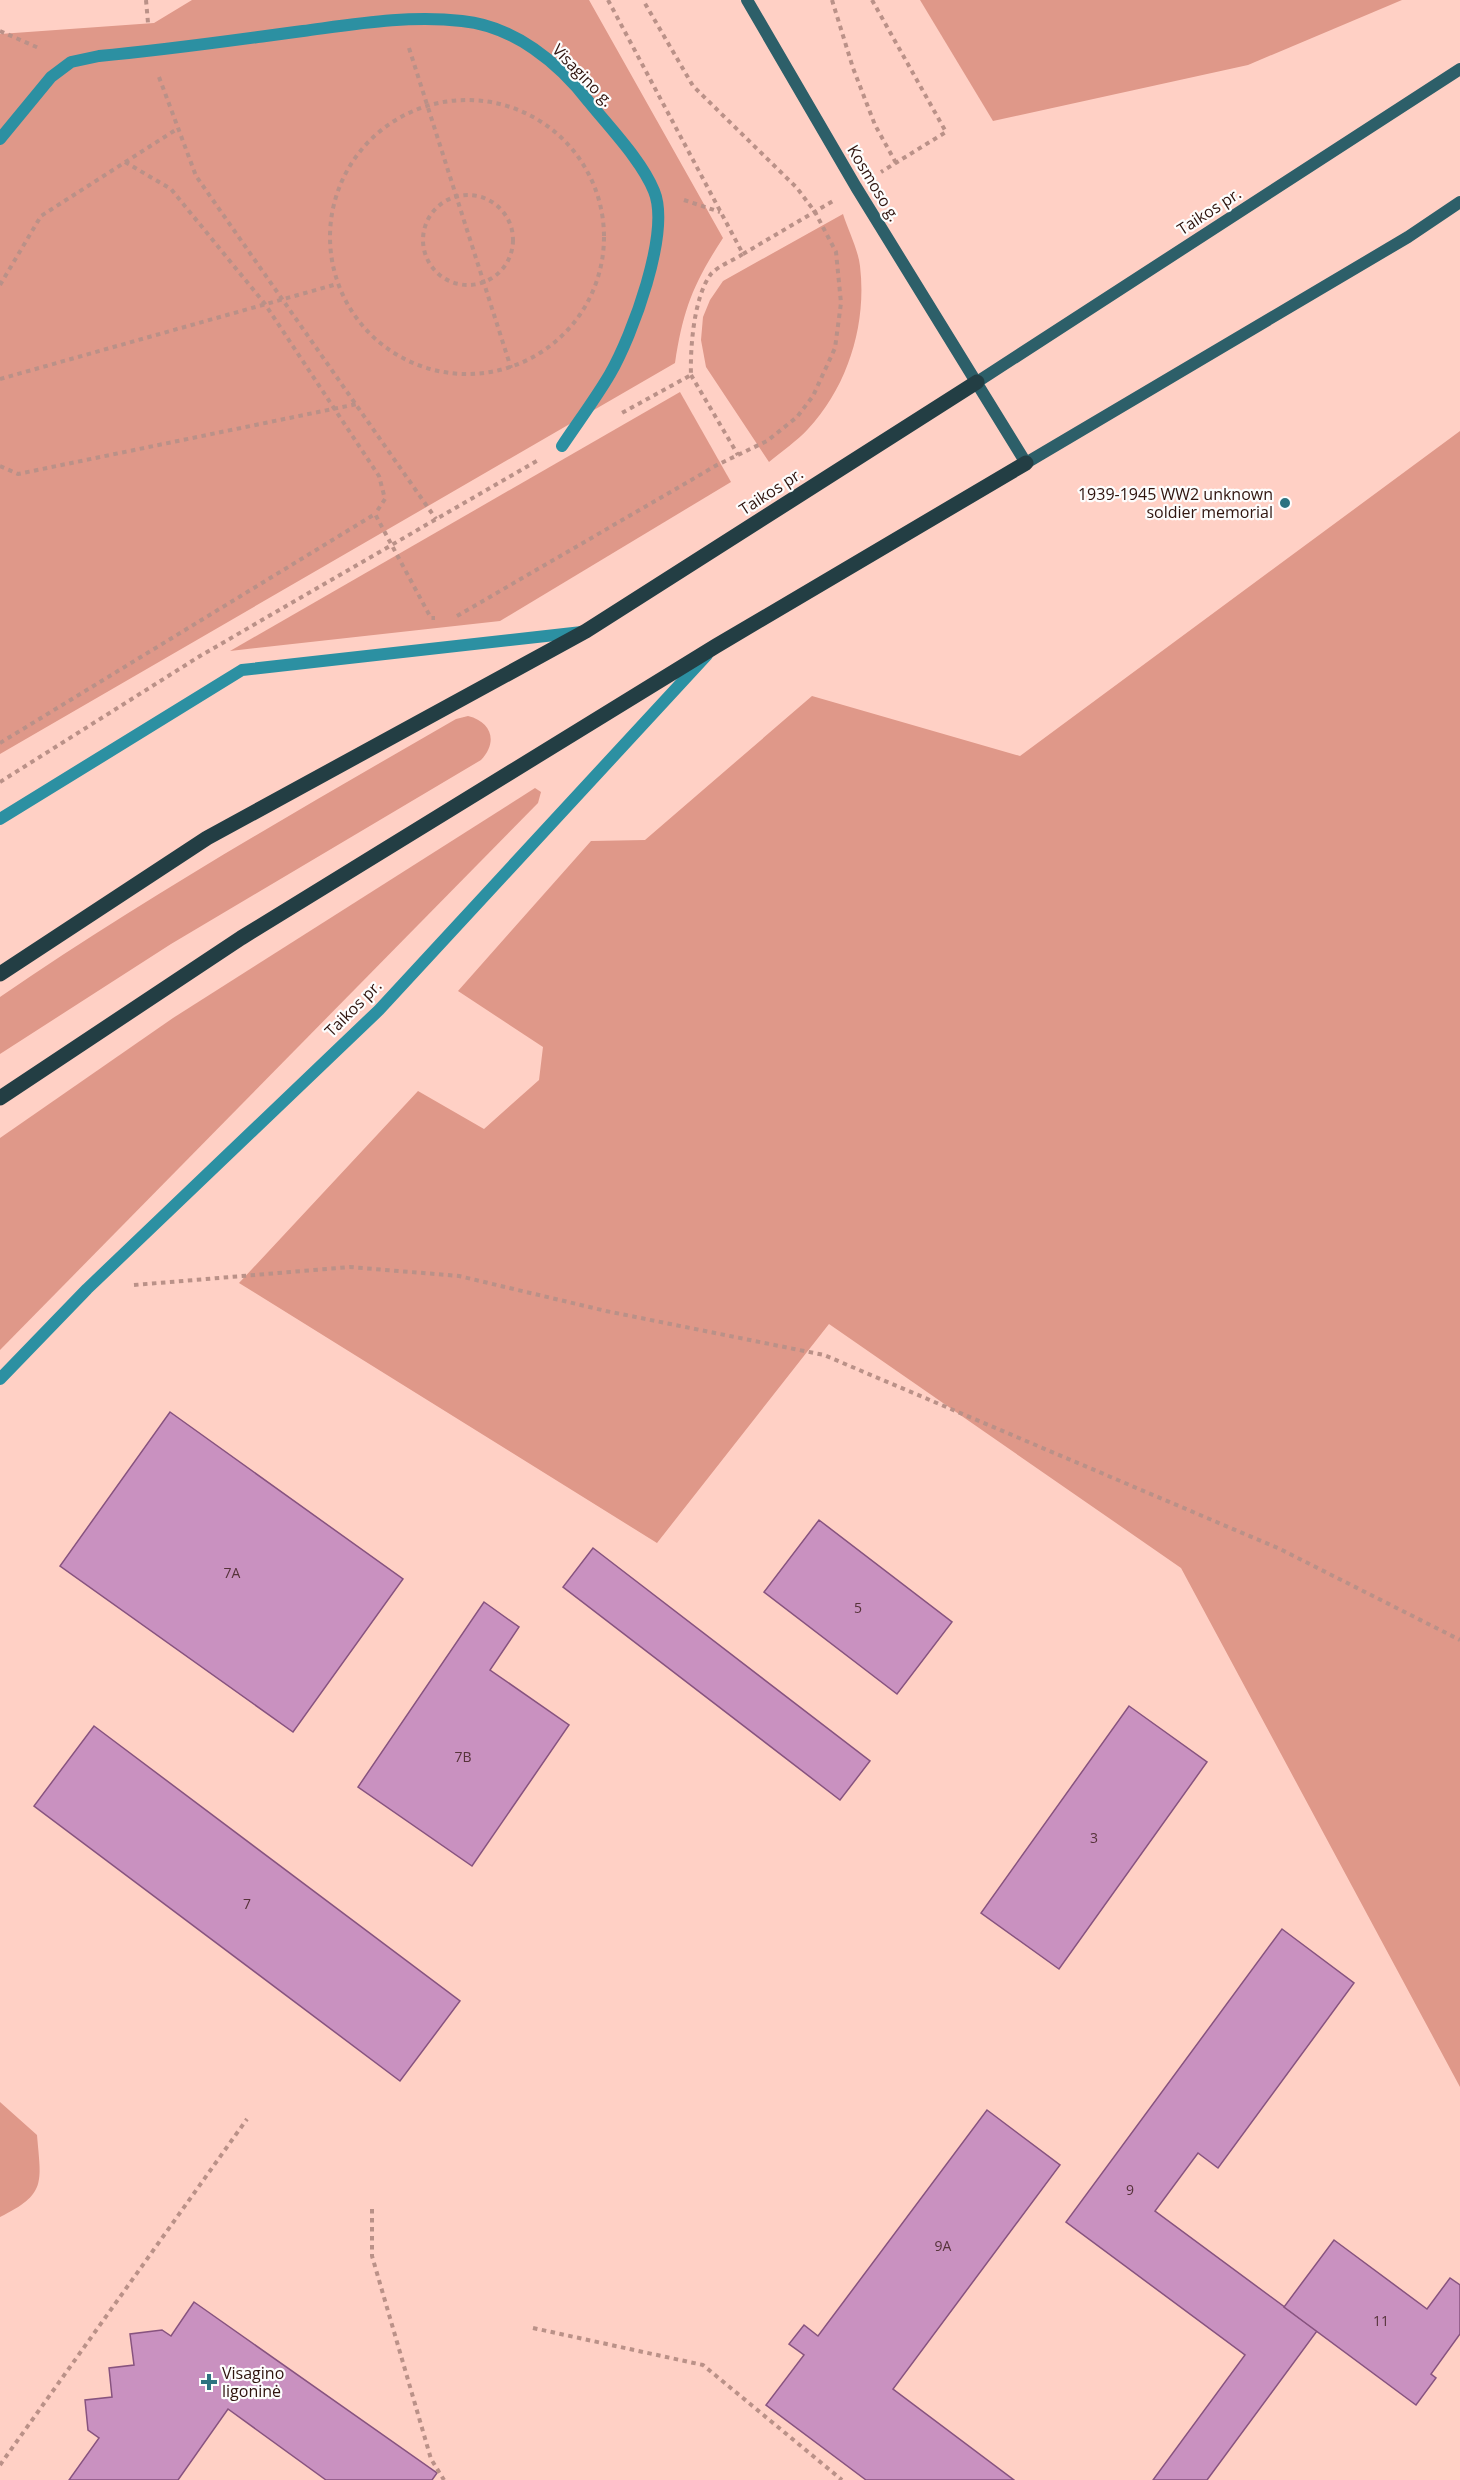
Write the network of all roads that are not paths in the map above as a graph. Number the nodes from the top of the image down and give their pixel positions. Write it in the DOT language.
graph roads {
  1 [pos="747,0"];
  2 [pos="1460,69"];
  3 [pos="0,139"];
  4 [pos="1460,201"];
  5 [pos="977,382"];
  6 [pos="562,446"];
  7 [pos="1026,463"];
  8 [pos="586,632"];
  9 [pos="716,646"];
  10 [pos="0,819"];
  11 [pos="0,974"];
  12 [pos="0,1098"];
  13 [pos="0,1379"];
  1 -- 5 [label="main road, Kosmoso g."];
  2 -- 5 [label="main road, Taikos pr."];
  3 -- 6 [label="street, Visagino g."];
  4 -- 7 [label="main road, Taikos pr."];
  5 -- 7 [label="main road"];
  5 -- 8 [label="main road, Taikos pr."];
  7 -- 9 [label="main road, Taikos pr."];
  8 -- 10 [label="street, Taikos pr."];
  8 -- 11 [label="main road, Taikos pr."];
  9 -- 12 [label="main road, Taikos pr."];
  9 -- 13 [label="street, Taikos pr."];
}
